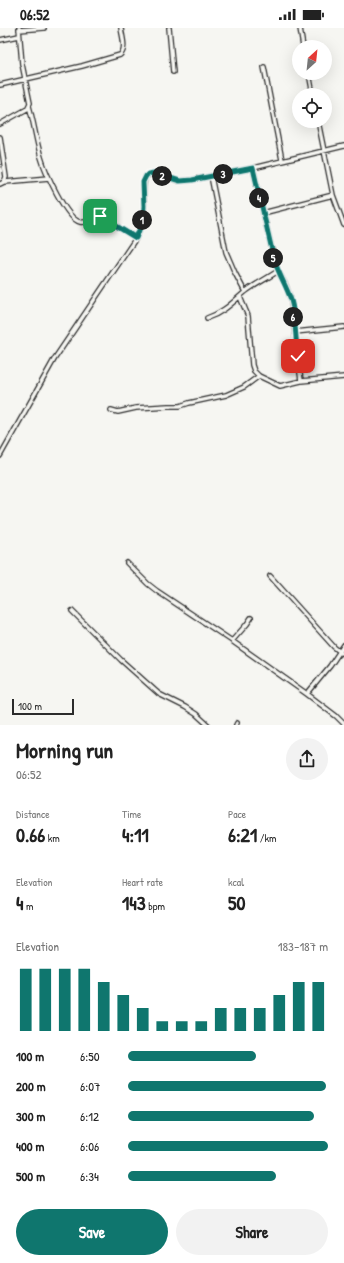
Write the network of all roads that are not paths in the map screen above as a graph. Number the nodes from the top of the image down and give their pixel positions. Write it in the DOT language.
graph roads {
  1 [pos="44,28"];
  2 [pos="121,28"];
  3 [pos="169,28"];
  4 [pos="300,28"];
  5 [pos="19,29"];
  6 [pos="19,36"];
  7 [pos="0,40"];
  8 [pos="302,40"];
  9 [pos="264,68"];
  10 [pos="173,72"];
  11 [pos="25,80"];
  12 [pos="0,85"];
  13 [pos="29,106"];
  14 [pos="0,124"];
  15 [pos="319,128"];
  16 [pos="0,137"];
  17 [pos="344,146"];
  18 [pos="324,150"];
  19 [pos="282,160"];
  20 [pos="253,168"];
  21 [pos="211,176"];
  22 [pos="49,178"];
  23 [pos="5,182"];
  24 [pos="0,184"];
  25 [pos="333,195"];
  26 [pos="263,212"];
  27 [pos="342,216"];
  28 [pos="344,224"];
  29 [pos="136,238"];
  30 [pos="278,272"];
  31 [pos="245,292"];
  32 [pos="240,297"];
  33 [pos="207,318"];
  34 [pos="344,327"];
  35 [pos="294,332"];
  36 [pos="259,376"];
  37 [pos="344,377"];
  38 [pos="301,381"];
  39 [pos="111,410"];
  40 [pos="0,456"];
  41 [pos="127,563"];
  42 [pos="270,576"];
  43 [pos="72,611"];
  44 [pos="251,618"];
  45 [pos="232,640"];
  46 [pos="344,645"];
  47 [pos="340,652"];
  48 [pos="344,655"];
  49 [pos="307,694"];
  50 [pos="344,724"];
  51 [pos="208,725"];
  1 -- 5 [label="street"];
  2 -- 11 [label="street"];
  3 -- 10 [label="street"];
  4 -- 8 [label="street"];
  5 -- 6 [label="street"];
  6 -- 7 [label="street"];
  6 -- 11 [label="street"];
  9 -- 19 [label="street"];
  11 -- 12 [label="street"];
  11 -- 13 [label="street"];
  13 -- 14 [label="street"];
  13 -- 22 [label="street"];
  15 -- 18 [label="street"];
  16 -- 23 [label="street"];
  17 -- 18 [label="street"];
  18 -- 19 [label="street"];
  18 -- 25 [label="street"];
  19 -- 20 [label="street"];
  20 -- 21 [label="street"];
  20 -- 26 [label="street"];
  21 -- 29 [label="street"];
  21 -- 31 [label="street"];
  22 -- 23 [label="street"];
  22 -- 29 [label="street"];
  23 -- 24 [label="street"];
  25 -- 26 [label="street"];
  25 -- 27 [label="street"];
  26 -- 30 [label="street"];
  27 -- 28 [label="street"];
  29 -- 40 [label="street"];
  30 -- 31 [label="street"];
  30 -- 35 [label="street"];
  31 -- 32 [label="street"];
  32 -- 33 [label="street"];
  32 -- 36 [label="street"];
  34 -- 35 [label="street"];
  35 -- 38 [label="street"];
  36 -- 38 [label="street"];
  36 -- 39 [label="street"];
  37 -- 38 [label="street"];
  41 -- 45 [label="street"];
  42 -- 47 [label="street"];
  43 -- 51 [label="street"];
  44 -- 45 [label="street"];
  45 -- 49 [label="street"];
  46 -- 47 [label="street"];
  47 -- 48 [label="street"];
  47 -- 49 [label="street"];
  49 -- 50 [label="street"];
}
